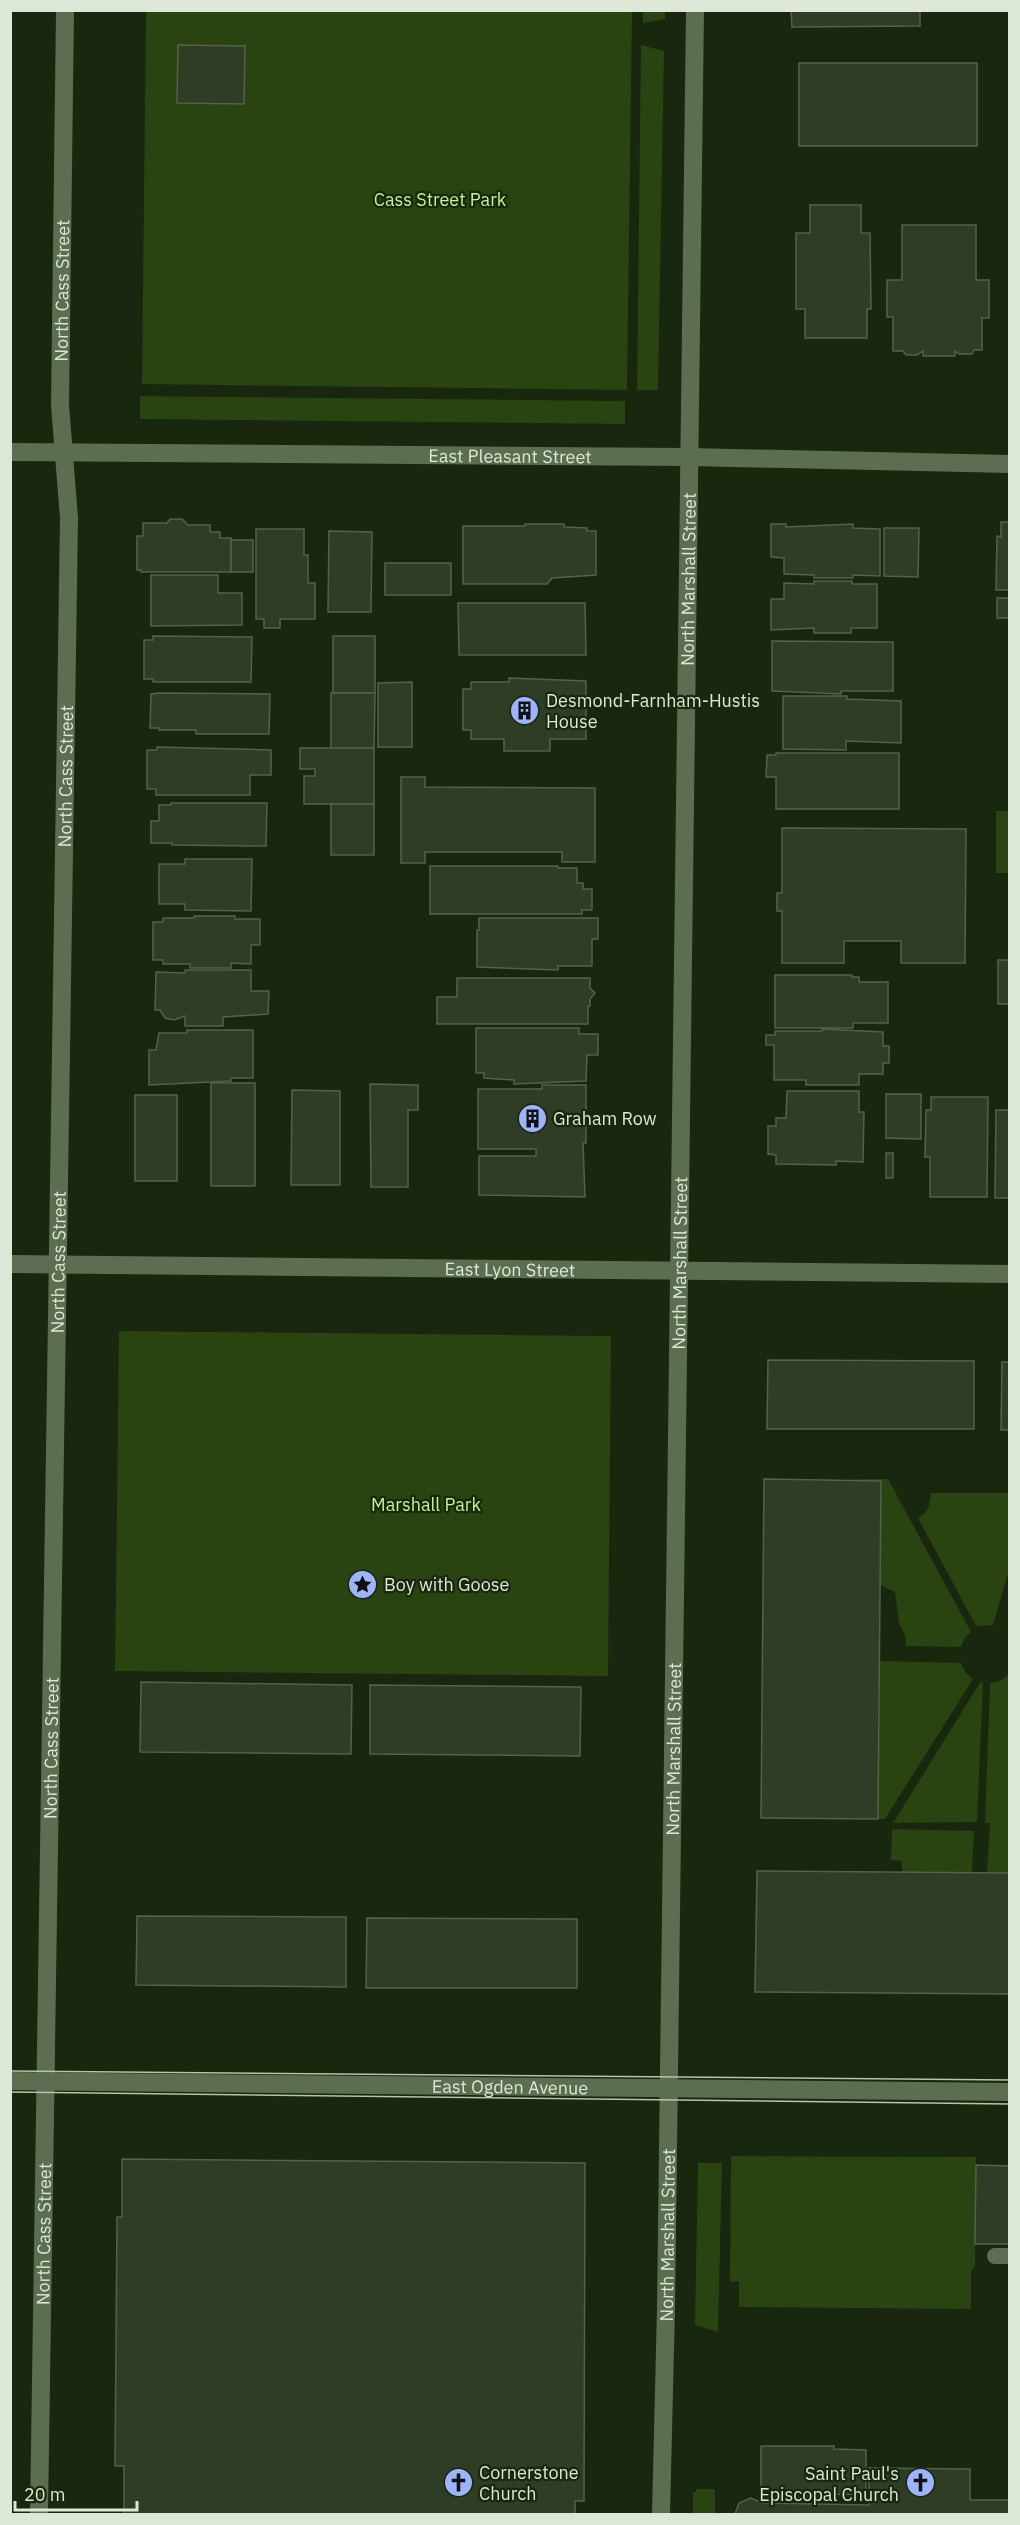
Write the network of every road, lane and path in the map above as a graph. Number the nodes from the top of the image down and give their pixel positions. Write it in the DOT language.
graph roads {
  1 [pos="65,10"];
  2 [pos="695,10"];
  3 [pos="10,452"];
  4 [pos="64,453"];
  5 [pos="689,457"];
  6 [pos="1010,464"];
  7 [pos="10,1264"];
  8 [pos="57,1264"];
  9 [pos="679,1270"];
  10 [pos="1010,1274"];
  11 [pos="10,2081"];
  12 [pos="46,2081"];
  13 [pos="668,2088"];
  14 [pos="1010,2092"];
  15 [pos="39,2514"];
  16 [pos="661,2514"];
  1 -- 4 [label="street, North Cass Street"];
  2 -- 5 [label="street, North Marshall Street"];
  3 -- 4 [label="street, East Pleasant Street"];
  4 -- 5 [label="street, East Pleasant Street"];
  4 -- 8 [label="street, North Cass Street"];
  5 -- 6 [label="street, East Pleasant Street"];
  5 -- 9 [label="street, North Marshall Street"];
  7 -- 8 [label="street, East Lyon Street"];
  8 -- 9 [label="street, East Lyon Street"];
  8 -- 12 [label="street, North Cass Street"];
  9 -- 10 [label="street, East Lyon Street"];
  9 -- 13 [label="street, North Marshall Street"];
  11 -- 12 [label="street, East Ogden Avenue"];
  12 -- 13 [label="street, East Ogden Avenue"];
  12 -- 15 [label="street, North Cass Street"];
  13 -- 14 [label="street, East Ogden Avenue"];
  13 -- 16 [label="street, North Marshall Street"];
}
